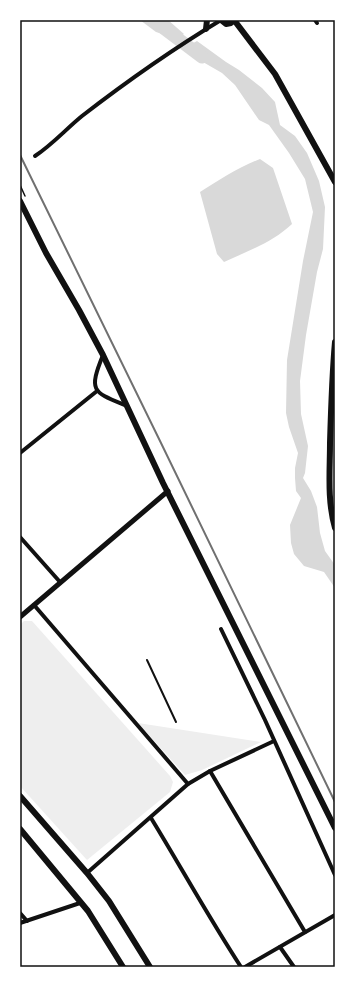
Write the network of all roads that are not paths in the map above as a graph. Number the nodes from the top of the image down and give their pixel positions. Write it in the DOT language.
graph roads {
  1 [pos="207,20"];
  2 [pos="221,20"];
  3 [pos="234,20"];
  4 [pos="206,29"];
  5 [pos="35,156"];
  6 [pos="335,182"];
  7 [pos="20,201"];
  8 [pos="22,210"];
  9 [pos="335,342"];
  10 [pos="103,355"];
  11 [pos="97,391"];
  12 [pos="128,406"];
  13 [pos="20,453"];
  14 [pos="168,492"];
  15 [pos="335,528"];
  16 [pos="20,537"];
  17 [pos="60,582"];
  18 [pos="34,605"];
  19 [pos="20,617"];
  20 [pos="221,629"];
  21 [pos="147,660"];
  22 [pos="176,722"];
  23 [pos="274,741"];
  24 [pos="210,772"];
  25 [pos="188,784"];
  26 [pos="20,796"];
  27 [pos="151,818"];
  28 [pos="335,828"];
  29 [pos="20,829"];
  30 [pos="87,873"];
  31 [pos="335,875"];
  32 [pos="80,903"];
  33 [pos="20,913"];
  34 [pos="335,915"];
  35 [pos="27,921"];
  36 [pos="20,923"];
  37 [pos="305,932"];
  38 [pos="280,947"];
  39 [pos="121,966"];
  40 [pos="150,967"];
  41 [pos="241,967"];
  42 [pos="244,967"];
  43 [pos="294,967"];
  1 -- 4 [label="main road"];
  2 -- 3 [label="main road"];
  2 -- 4 [label="street"];
  3 -- 6 [label="main road"];
  4 -- 5 [label="street"];
  7 -- 8 [label="main road"];
  8 -- 10 [label="main road"];
  9 -- 15 [label="main road"];
  10 -- 11 [label="street"];
  10 -- 12 [label="main road"];
  11 -- 12 [label="street"];
  11 -- 13 [label="street"];
  12 -- 14 [label="main road"];
  14 -- 17 [label="street"];
  14 -- 28 [label="main road"];
  16 -- 17 [label="street"];
  17 -- 18 [label="street"];
  18 -- 19 [label="street"];
  18 -- 25 [label="street"];
  20 -- 23 [label="street"];
  21 -- 22 [label="lane"];
  23 -- 24 [label="street"];
  23 -- 31 [label="street"];
  24 -- 25 [label="street"];
  24 -- 37 [label="street"];
  25 -- 27 [label="street"];
  26 -- 30 [label="main road"];
  27 -- 30 [label="street"];
  27 -- 41 [label="street"];
  29 -- 32 [label="main road"];
  30 -- 40 [label="main road"];
  32 -- 35 [label="street"];
  32 -- 39 [label="main road"];
  33 -- 35 [label="street"];
  34 -- 37 [label="street"];
  35 -- 36 [label="street"];
  37 -- 38 [label="street"];
  38 -- 42 [label="street"];
  38 -- 43 [label="street"];
}
